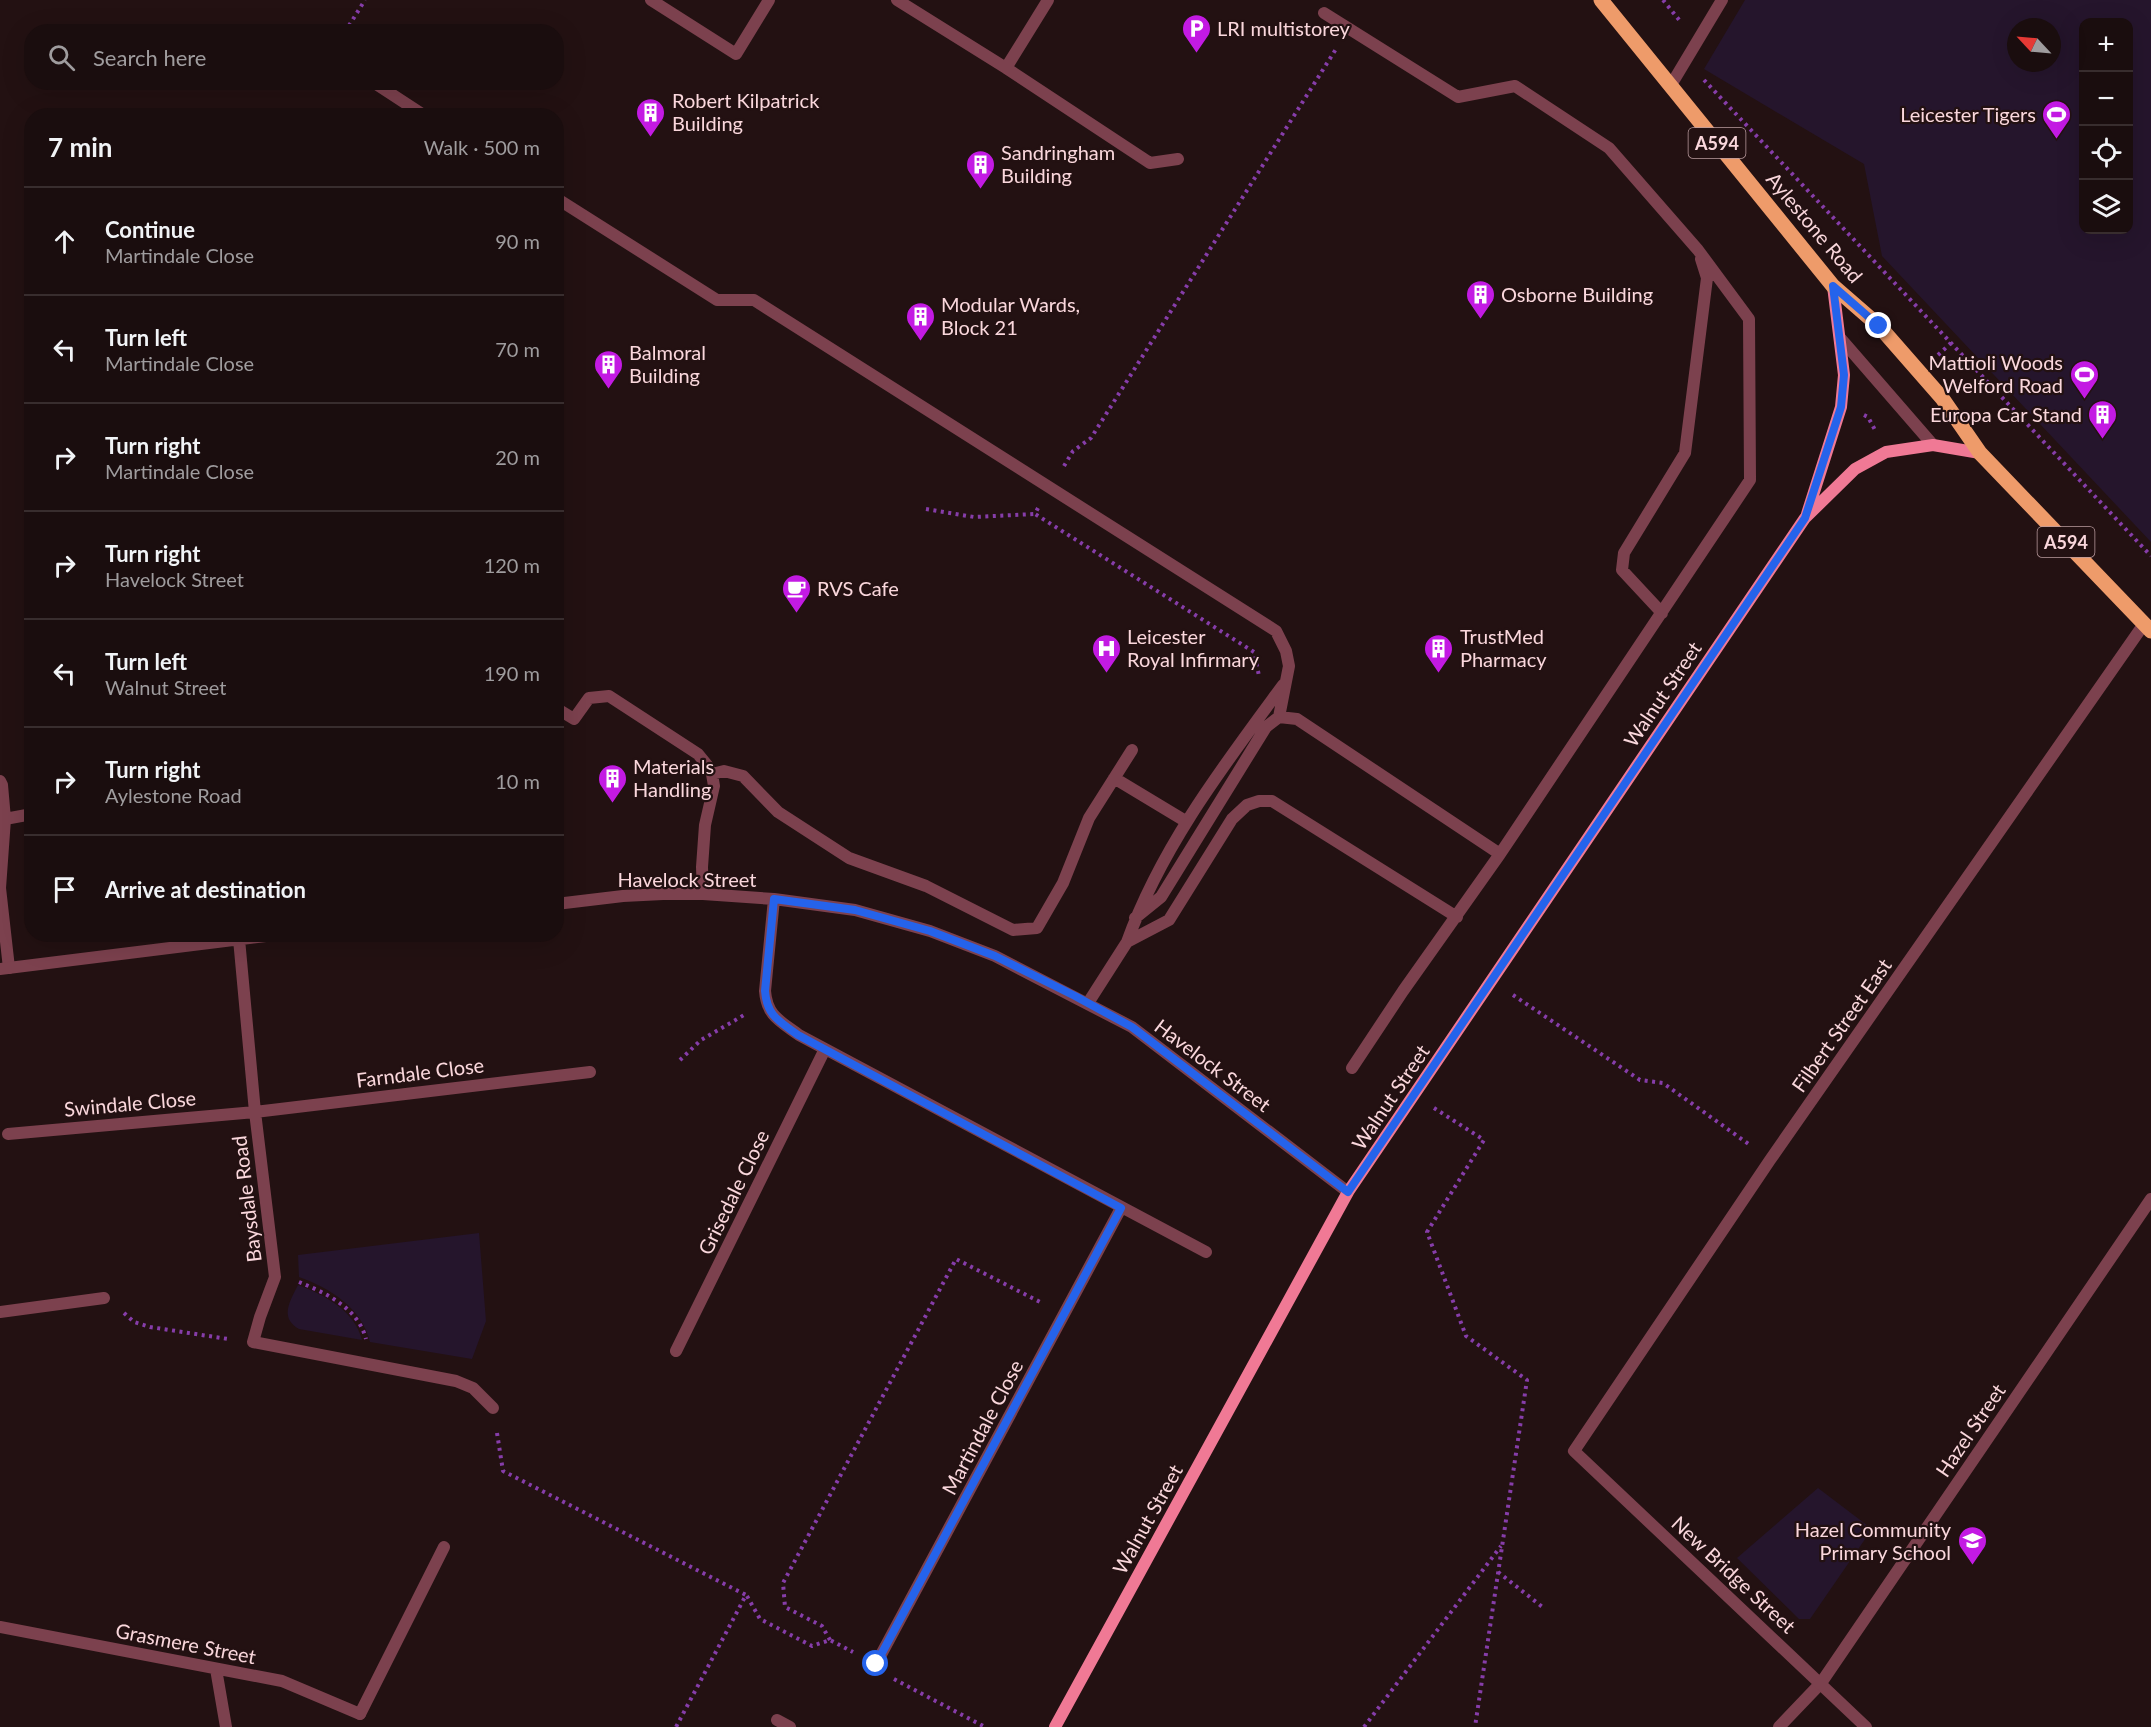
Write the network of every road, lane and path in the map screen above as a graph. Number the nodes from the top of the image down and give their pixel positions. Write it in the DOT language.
graph roads {
  1 [pos="365,0"];
  2 [pos="651,0"];
  3 [pos="769,0"];
  4 [pos="1048,0"];
  5 [pos="1601,0"];
  6 [pos="1664,0"];
  7 [pos="1722,0"];
  8 [pos="900,1"];
  9 [pos="1324,13"];
  10 [pos="350,24"];
  11 [pos="1350,27"];
  12 [pos="1689,55"];
  13 [pos="1006,68"];
  14 [pos="1671,85"];
  15 [pos="385,90"];
  16 [pos="413,108"];
  17 [pos="1178,159"];
  18 [pos="564,203"];
  19 [pos="1698,250"];
  20 [pos="1833,286"];
  21 [pos="1841,339"];
  22 [pos="1841,407"];
  23 [pos="1933,445"];
  24 [pos="1886,452"];
  25 [pos="1980,453"];
  26 [pos="1051,488"];
  27 [pos="926,509"];
  28 [pos="1035,514"];
  29 [pos="1805,518"];
  30 [pos="2151,556"];
  31 [pos="1662,613"];
  32 [pos="2148,628"];
  33 [pos="1260,682"];
  34 [pos="1284,684"];
  35 [pos="564,713"];
  36 [pos="1279,717"];
  37 [pos="1132,750"];
  38 [pos="712,774"];
  39 [pos="1114,778"];
  40 [pos="0,781"];
  41 [pos="24,815"];
  42 [pos="5,819"];
  43 [pos="1187,822"];
  44 [pos="1500,855"];
  45 [pos="703,894"];
  46 [pos="774,899"];
  47 [pos="564,903"];
  48 [pos="1457,917"];
  49 [pos="1135,918"];
  50 [pos="215,942"];
  51 [pos="239,942"];
  52 [pos="1126,942"];
  53 [pos="4,968"];
  54 [pos="1492,981"];
  55 [pos="1088,1003"];
  56 [pos="766,1005"];
  57 [pos="825,1049"];
  58 [pos="681,1060"];
  59 [pos="1352,1068"];
  60 [pos="590,1072"];
  61 [pos="1414,1095"];
  62 [pos="255,1112"];
  63 [pos="8,1134"];
  64 [pos="1770,1160"];
  65 [pos="1348,1192"];
  66 [pos="2151,1199"];
  67 [pos="1121,1208"];
  68 [pos="1206,1252"];
  69 [pos="275,1277"];
  70 [pos="1030,1297"];
  71 [pos="105,1298"];
  72 [pos="0,1312"];
  73 [pos="253,1342"];
  74 [pos="676,1351"];
  75 [pos="365,1364"];
  76 [pos="493,1408"];
  77 [pos="1574,1451"];
  78 [pos="1502,1545"];
  79 [pos="444,1547"];
  80 [pos="1498,1572"];
  81 [pos="1545,1609"];
  82 [pos="0,1627"];
  83 [pos="830,1640"];
  84 [pos="876,1664"];
  85 [pos="216,1669"];
  86 [pos="1821,1683"];
  87 [pos="777,1720"];
  88 [pos="226,1727"];
  89 [pos="676,1727"];
  90 [pos="790,1727"];
  91 [pos="1055,1727"];
  92 [pos="1364,1727"];
  93 [pos="1475,1727"];
  94 [pos="1779,1727"];
  95 [pos="1866,1727"];
  1 -- 10 [label="path"];
  2 -- 3 [label="street"];
  4 -- 13 [label="street"];
  5 -- 14 [label="main road, Aylestone Road / A594"];
  6 -- 12 [label="path"];
  7 -- 12 [label="street"];
  8 -- 13 [label="street"];
  9 -- 11 [label="street"];
  11 -- 19 [label="street"];
  11 -- 26 [label="path"];
  12 -- 14 [label="street"];
  12 -- 30 [label="path"];
  13 -- 17 [label="street"];
  14 -- 20 [label="main road, Aylestone Road / A594"];
  15 -- 16 [label="street"];
  18 -- 26 [label="street"];
  19 -- 31 [label="street"];
  19 -- 31 [label="street"];
  20 -- 21 [label="street, Walnut Street"];
  20 -- 25 [label="main road, Aylestone Road / A594"];
  21 -- 22 [label="street, Walnut Street"];
  21 -- 23 [label="street"];
  22 -- 24 [label="path"];
  22 -- 29 [label="street, Walnut Street"];
  23 -- 24 [label="street, Walnut Street"];
  23 -- 25 [label="street, Walnut Street"];
  24 -- 29 [label="street, Walnut Street"];
  25 -- 32 [label="main road, Aylestone Road / A594"];
  26 -- 28 [label="path"];
  26 -- 34 [label="street"];
  27 -- 28 [label="path"];
  28 -- 33 [label="path"];
  29 -- 54 [label="street, Walnut Street"];
  31 -- 44 [label="street"];
  32 -- 64 [label="street, Filbert Street East"];
  34 -- 36 [label="street"];
  34 -- 43 [label="street"];
  35 -- 38 [label="street"];
  36 -- 44 [label="street"];
  36 -- 49 [label="street"];
  37 -- 39 [label="street"];
  38 -- 39 [label="street"];
  38 -- 45 [label="street"];
  39 -- 43 [label="street"];
  40 -- 42 [label="street"];
  41 -- 42 [label="street"];
  42 -- 53 [label="street"];
  43 -- 49 [label="street"];
  44 -- 48 [label="street"];
  45 -- 46 [label="street, Havelock Street"];
  45 -- 47 [label="street, Havelock Street"];
  46 -- 55 [label="street, Havelock Street"];
  46 -- 56 [label="street"];
  48 -- 52 [label="street"];
  48 -- 59 [label="street"];
  49 -- 52 [label="street"];
  50 -- 53 [label="street"];
  51 -- 62 [label="street, Baysdale Road"];
  52 -- 55 [label="street"];
  54 -- 61 [label="street, Walnut Street"];
  54 -- 64 [label="path"];
  55 -- 65 [label="street, Havelock Street"];
  56 -- 57 [label="street"];
  56 -- 58 [label="path"];
  57 -- 67 [label="street"];
  57 -- 74 [label="street, Grisedale Close"];
  60 -- 62 [label="street, Farndale Close"];
  61 -- 65 [label="street, Walnut Street"];
  61 -- 78 [label="path"];
  62 -- 63 [label="street, Swindale Close"];
  62 -- 69 [label="street, Baysdale Road"];
  64 -- 77 [label="street, Filbert Street East"];
  65 -- 91 [label="street, Walnut Street"];
  66 -- 86 [label="street, Hazel Street"];
  67 -- 68 [label="street"];
  67 -- 84 [label="street, Martindale Close"];
  69 -- 73 [label="street, Baysdale Road"];
  69 -- 75 [label="path"];
  70 -- 83 [label="path"];
  71 -- 72 [label="street"];
  71 -- 73 [label="path"];
  73 -- 75 [label="street"];
  75 -- 76 [label="street"];
  76 -- 89 [label="path"];
  77 -- 86 [label="street, New Bridge Street"];
  78 -- 80 [label="path"];
  78 -- 92 [label="path"];
  79 -- 85 [label="street, Grasmere Street"];
  80 -- 81 [label="path"];
  80 -- 93 [label="path"];
  82 -- 85 [label="street, Grasmere Street"];
  85 -- 88 [label="street"];
  86 -- 94 [label="street, Hazel Street"];
  86 -- 95 [label="street, New Bridge Street"];
  87 -- 90 [label="street"];
}
